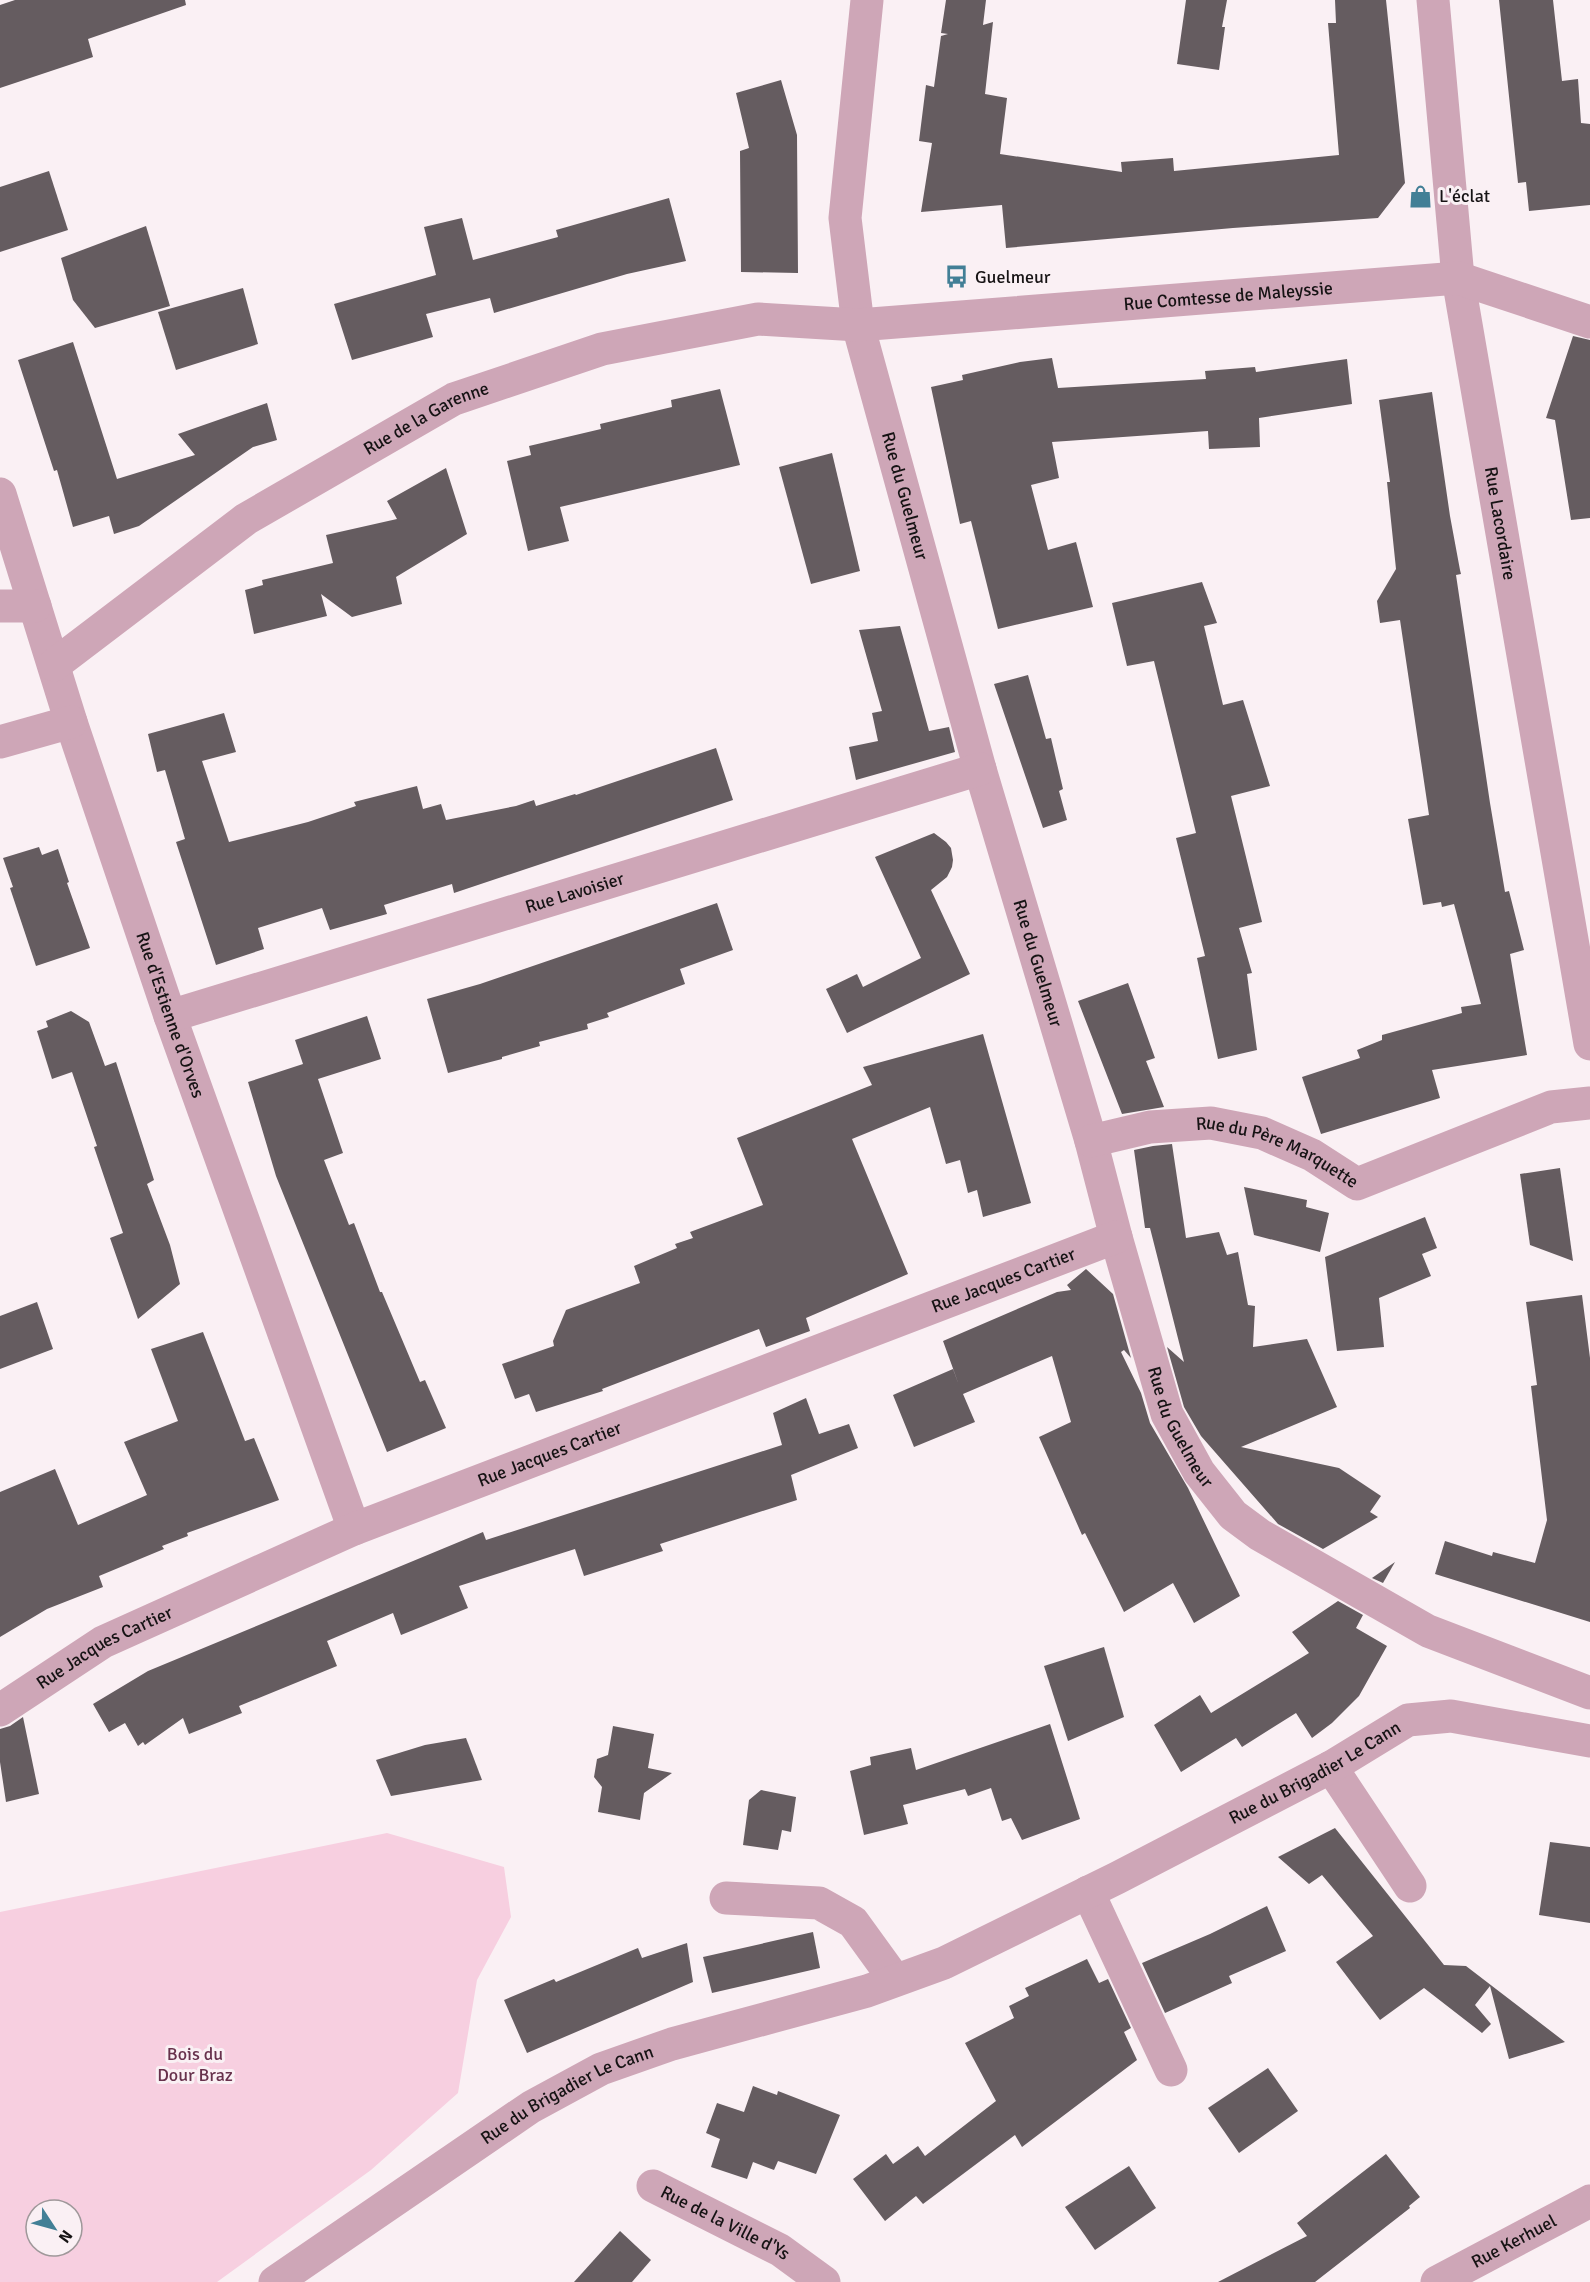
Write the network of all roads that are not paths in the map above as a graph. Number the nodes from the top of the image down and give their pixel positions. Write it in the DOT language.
graph roads {
  1 [pos="867,0"];
  2 [pos="1433,0"];
  3 [pos="1458,278"];
  4 [pos="1590,322"];
  5 [pos="858,325"];
  6 [pos="0,494"];
  7 [pos="0,606"];
  8 [pos="35,606"];
  9 [pos="54,665"];
  10 [pos="71,722"];
  11 [pos="0,742"];
  12 [pos="980,768"];
  13 [pos="170,1016"];
  14 [pos="1590,1044"];
  15 [pos="1590,1103"];
  16 [pos="1091,1141"];
  17 [pos="1116,1237"];
  18 [pos="354,1529"];
  19 [pos="1590,1693"];
  20 [pos="0,1710"];
  21 [pos="1590,1741"];
  22 [pos="1330,1767"];
  23 [pos="1410,1886"];
  24 [pos="1088,1892"];
  25 [pos="726,1898"];
  26 [pos="895,1980"];
  27 [pos="1171,2070"];
  28 [pos="653,2186"];
  29 [pos="1590,2201"];
  30 [pos="275,2282"];
  31 [pos="824,2282"];
  32 [pos="1437,2282"];
  1 -- 5 [label="street, Rue du Guelmeur"];
  2 -- 3 [label="street, Rue Lacordaire"];
  3 -- 4 [label="street, Rue Comtesse de Maleyssie"];
  3 -- 5 [label="street, Rue Comtesse de Maleyssie"];
  3 -- 14 [label="street, Rue Lacordaire"];
  5 -- 9 [label="street, Rue de la Garenne"];
  5 -- 12 [label="street, Rue du Guelmeur"];
  6 -- 8 [label="street, Rue d'Estienne d'Orves"];
  7 -- 8 [label="street"];
  8 -- 9 [label="street, Rue d'Estienne d'Orves"];
  9 -- 10 [label="street, Rue d'Estienne d'Orves"];
  10 -- 11 [label="street"];
  10 -- 13 [label="street, Rue d'Estienne d'Orves"];
  12 -- 13 [label="street, Rue Lavoisier"];
  12 -- 16 [label="street, Rue du Guelmeur"];
  13 -- 18 [label="street, Rue d'Estienne d'Orves"];
  15 -- 16 [label="street, Rue du Père Marquette"];
  16 -- 17 [label="street, Rue du Guelmeur"];
  17 -- 18 [label="street, Rue Jacques Cartier"];
  17 -- 19 [label="street, Rue du Guelmeur"];
  18 -- 20 [label="street, Rue Jacques Cartier"];
  21 -- 22 [label="street, Rue du Brigadier Le Cann"];
  22 -- 23 [label="street"];
  22 -- 24 [label="street, Rue du Brigadier Le Cann"];
  24 -- 26 [label="street, Rue du Brigadier Le Cann"];
  24 -- 27 [label="street"];
  25 -- 26 [label="street"];
  26 -- 30 [label="street, Rue du Brigadier Le Cann"];
  28 -- 31 [label="street, Rue de la Ville d'Ys"];
  29 -- 32 [label="street, Rue Kerhuel"];
}
